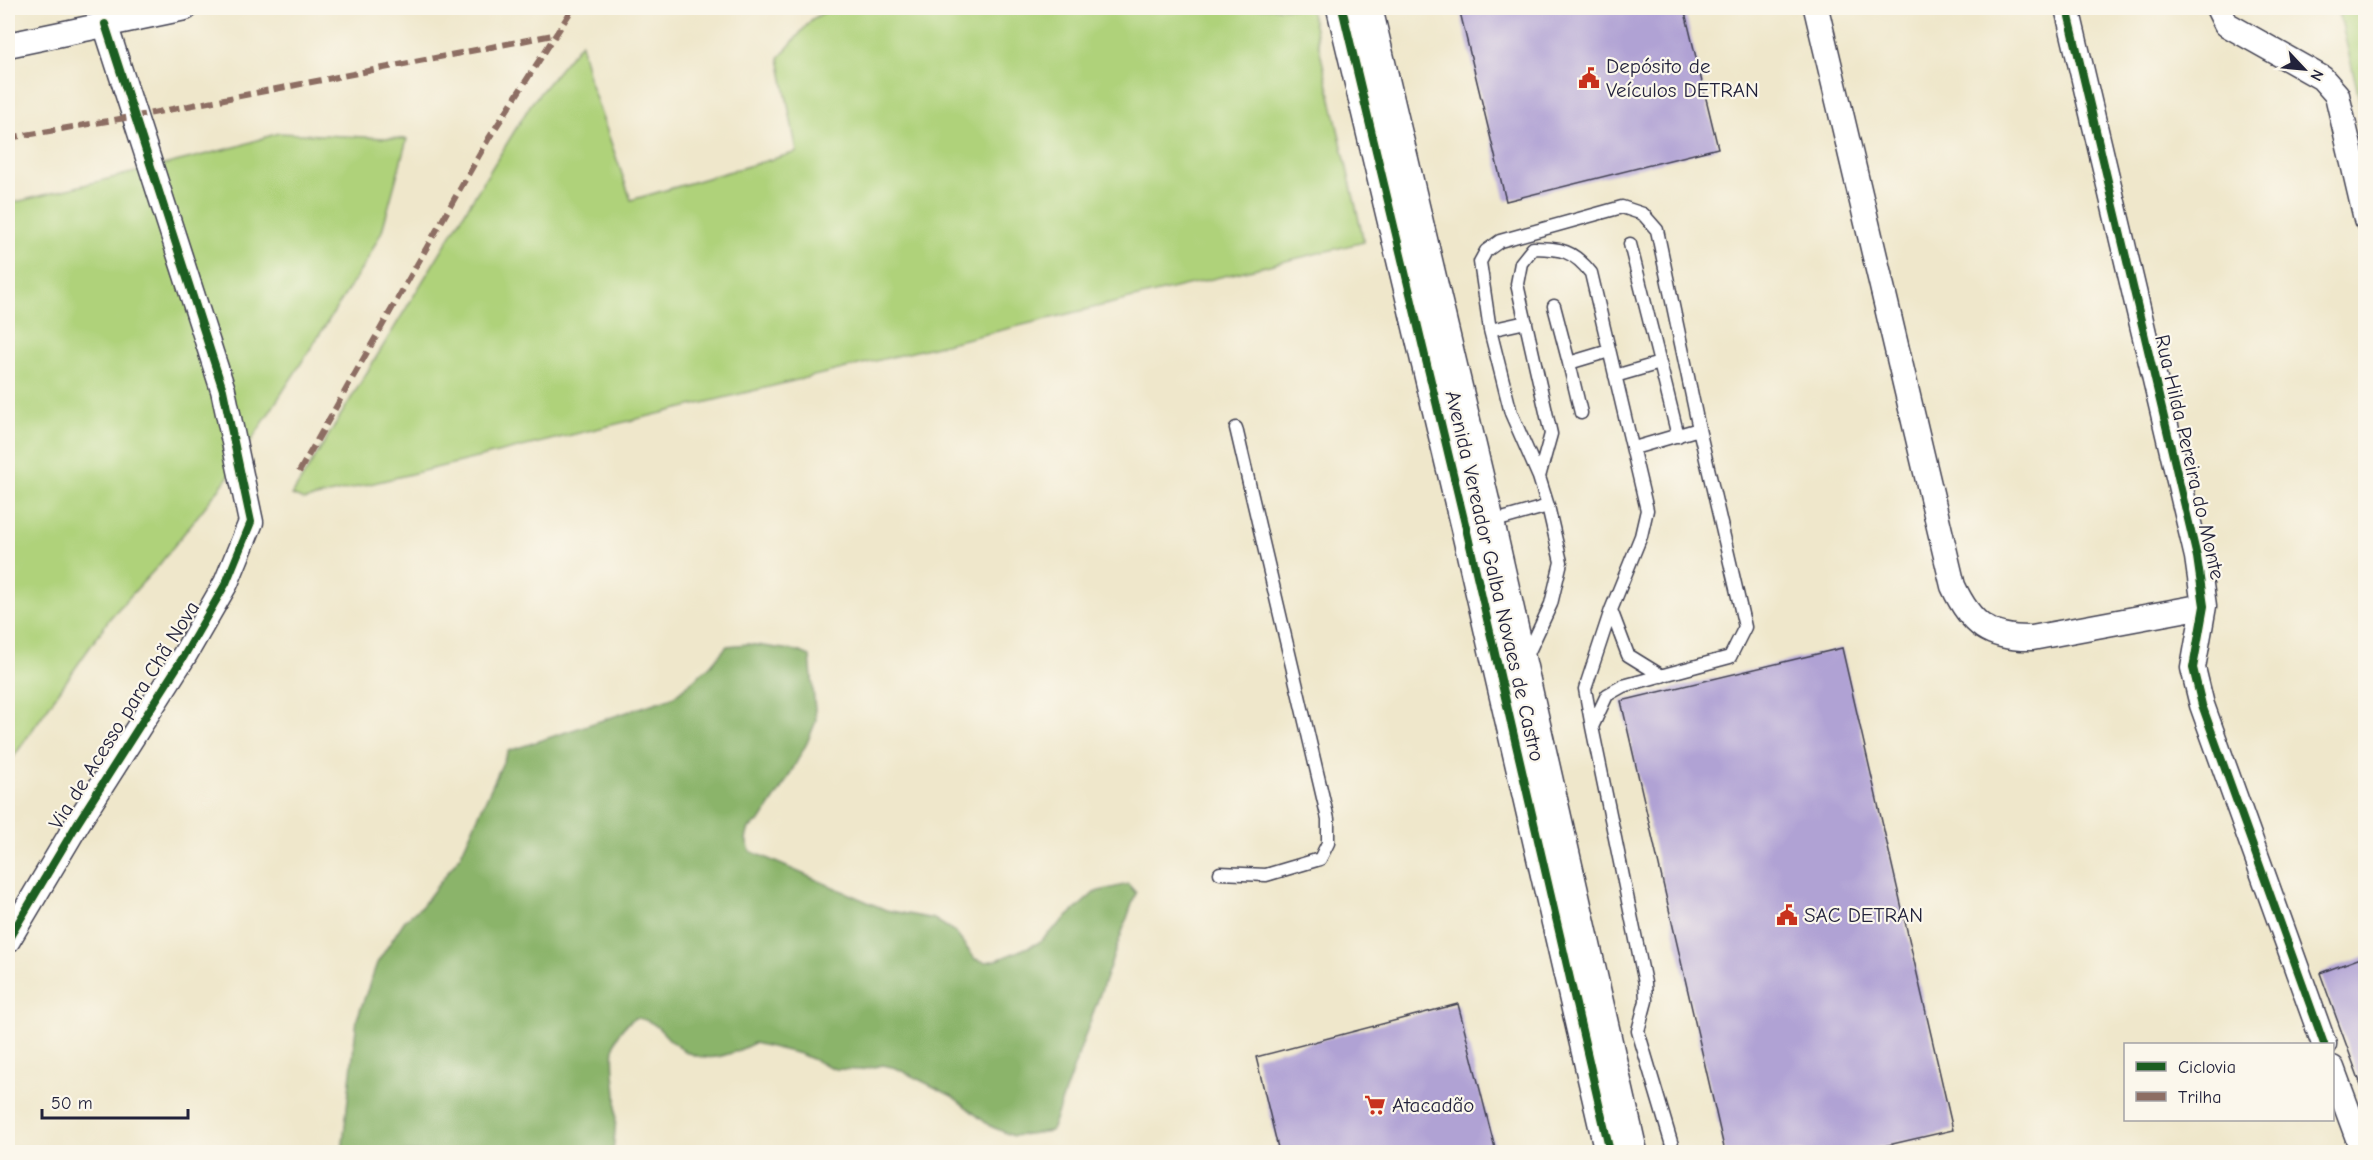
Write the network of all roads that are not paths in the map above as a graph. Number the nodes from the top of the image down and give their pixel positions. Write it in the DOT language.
graph roads {
  1 [pos="185,8"];
  2 [pos="1342,8"];
  3 [pos="1367,8"];
  4 [pos="1816,8"];
  5 [pos="2067,8"];
  6 [pos="2218,8"];
  7 [pos="105,24"];
  8 [pos="8,45"];
  9 [pos="2366,219"];
  10 [pos="1630,244"];
  11 [pos="1554,306"];
  12 [pos="1526,322"];
  13 [pos="1490,330"];
  14 [pos="1609,351"];
  15 [pos="1569,363"];
  16 [pos="1660,363"];
  17 [pos="1615,376"];
  18 [pos="1581,413"];
  19 [pos="1236,428"];
  20 [pos="1699,429"];
  21 [pos="1678,436"];
  22 [pos="1634,448"];
  23 [pos="1539,477"];
  24 [pos="1548,506"];
  25 [pos="1478,525"];
  26 [pos="2204,606"];
  27 [pos="1611,610"];
  28 [pos="1522,667"];
  29 [pos="1662,676"];
  30 [pos="1592,727"];
  31 [pos="1220,873"];
  32 [pos="8,940"];
  33 [pos="2324,1043"];
  34 [pos="2334,1073"];
  35 [pos="1610,1152"];
  36 [pos="1632,1152"];
  37 [pos="1674,1152"];
  38 [pos="2363,1152"];
  1 -- 7 [label="street"];
  2 -- 25 [label="street, Avenida Vereador Galba Novaes de Castro"];
  3 -- 25 [label="street, Avenida Vereador Galba Novaes de Castro"];
  4 -- 26 [label="street, Rua Hilda Pereira do Monte"];
  5 -- 26 [label="street, Rua Hilda Pereira do Monte"];
  6 -- 9 [label="street"];
  7 -- 8 [label="street"];
  7 -- 32 [label="street, Via de Acesso para Chã Nova"];
  10 -- 16 [label="lane"];
  11 -- 15 [label="lane"];
  12 -- 13 [label="lane"];
  12 -- 14 [label="lane"];
  12 -- 23 [label="lane"];
  13 -- 20 [label="lane"];
  13 -- 23 [label="lane"];
  14 -- 15 [label="lane"];
  14 -- 17 [label="lane"];
  15 -- 18 [label="lane"];
  16 -- 17 [label="lane"];
  16 -- 21 [label="lane"];
  17 -- 22 [label="lane"];
  19 -- 31 [label="lane"];
  20 -- 21 [label="lane"];
  20 -- 29 [label="lane"];
  21 -- 22 [label="lane"];
  22 -- 27 [label="lane"];
  23 -- 24 [label="lane"];
  24 -- 25 [label="lane"];
  24 -- 28 [label="lane"];
  25 -- 28 [label="street, Avenida Vereador Galba Novaes de Castro"];
  25 -- 35 [label="street, Avenida Vereador Galba Novaes de Castro"];
  26 -- 33 [label="street, Rua Hilda Pereira do Monte"];
  27 -- 29 [label="lane"];
  27 -- 30 [label="lane"];
  28 -- 36 [label="street, Avenida Vereador Galba Novaes de Castro"];
  29 -- 30 [label="lane"];
  30 -- 37 [label="lane"];
  34 -- 38 [label="street"];
}
